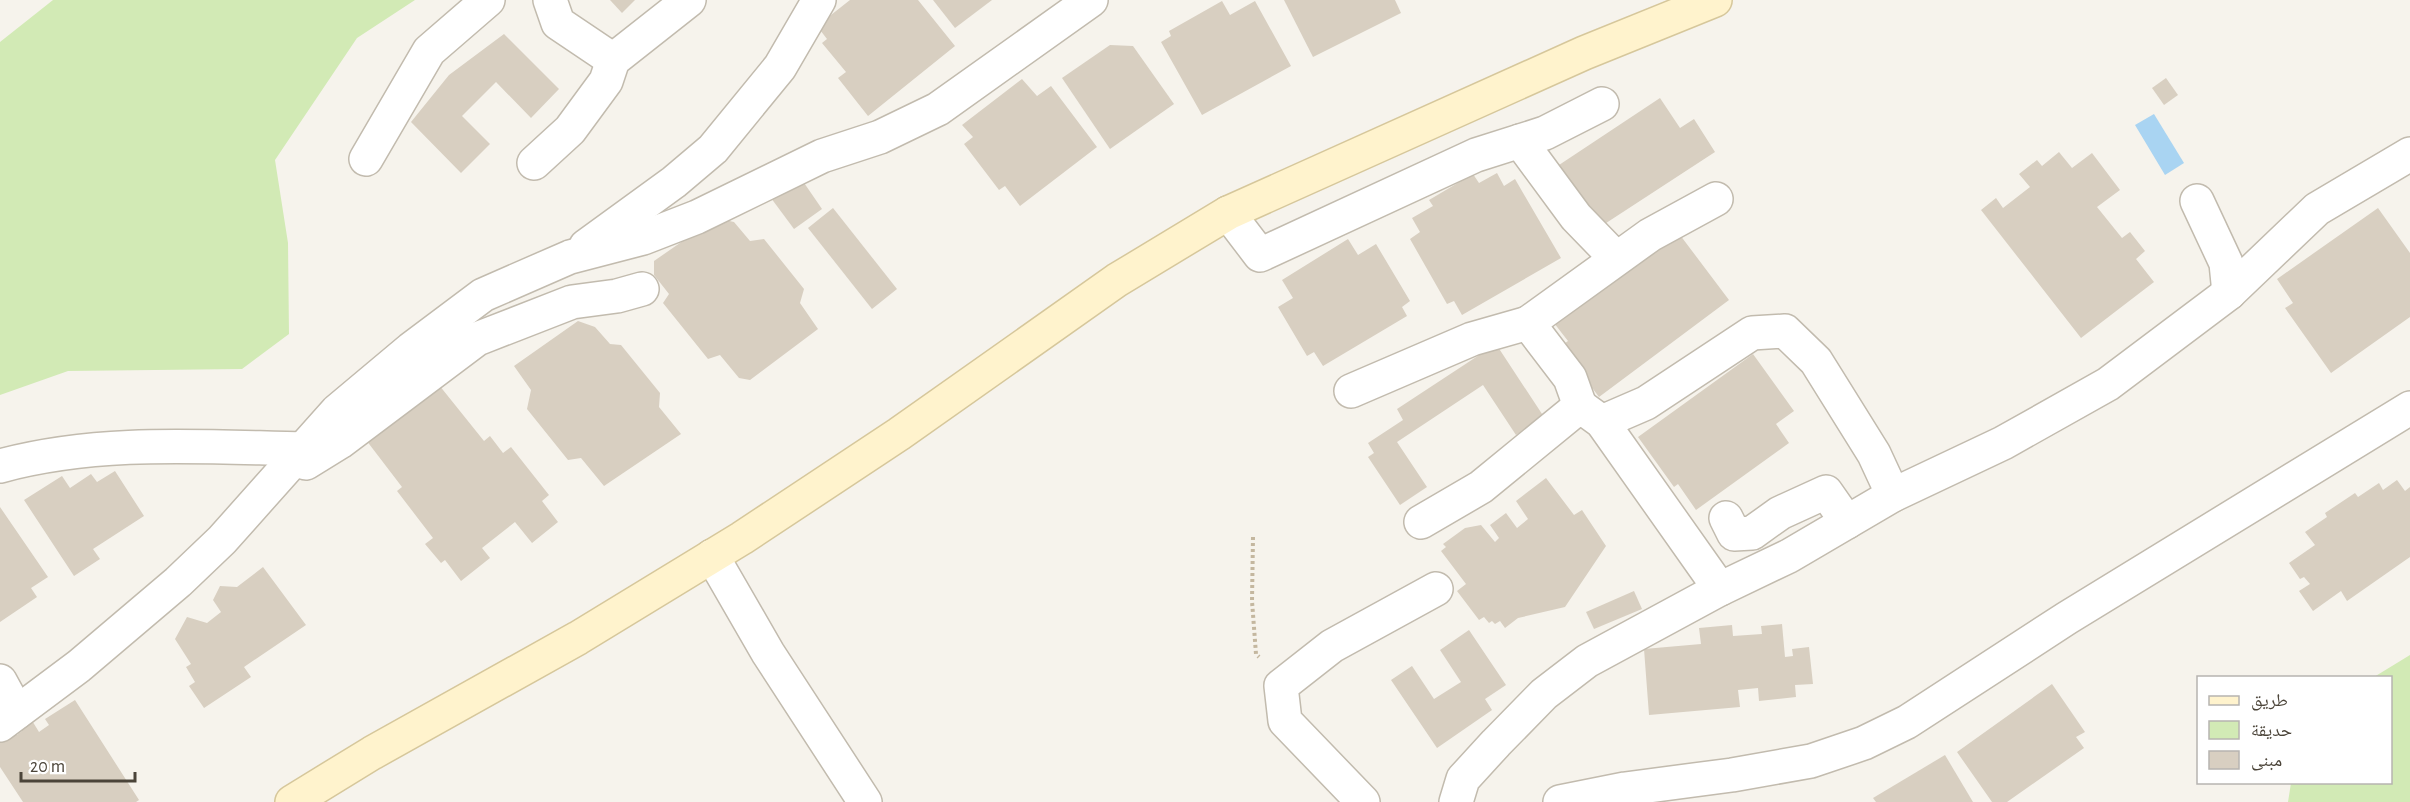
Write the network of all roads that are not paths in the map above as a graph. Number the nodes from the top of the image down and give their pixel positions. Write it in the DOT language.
graph roads {
  1 [pos="488,0"];
  2 [pos="550,0"];
  3 [pos="689,0"];
  4 [pos="819,0"];
  5 [pos="1091,0"];
  6 [pos="1715,0"];
  7 [pos="613,60"];
  8 [pos="1602,104"];
  9 [pos="1520,141"];
  10 [pos="2410,154"];
  11 [pos="366,159"];
  12 [pos="534,163"];
  13 [pos="1716,199"];
  14 [pos="2197,201"];
  15 [pos="1227,213"];
  16 [pos="1608,250"];
  17 [pos="570,257"];
  18 [pos="642,289"];
  19 [pos="2229,293"];
  20 [pos="1528,323"];
  21 [pos="1351,391"];
  22 [pos="2410,408"];
  23 [pos="1591,414"];
  24 [pos="297,457"];
  25 [pos="0,466"];
  26 [pos="1893,495"];
  27 [pos="1726,518"];
  28 [pos="1421,522"];
  29 [pos="1847,522"];
  30 [pos="712,556"];
  31 [pos="1436,589"];
  32 [pos="1720,589"];
  33 [pos="0,681"];
  34 [pos="9,719"];
  35 [pos="292,802"];
  36 [pos="866,802"];
  37 [pos="1363,802"];
  38 [pos="1456,802"];
  39 [pos="1560,802"];
  1 -- 11 [label="street"];
  2 -- 7 [label="street"];
  3 -- 7 [label="street"];
  4 -- 17 [label="street"];
  5 -- 17 [label="street"];
  6 -- 15 [label="main road"];
  7 -- 12 [label="street"];
  8 -- 9 [label="street"];
  9 -- 15 [label="street"];
  9 -- 16 [label="street"];
  10 -- 19 [label="street"];
  13 -- 20 [label="street"];
  14 -- 19 [label="street"];
  15 -- 30 [label="main road"];
  17 -- 24 [label="street"];
  18 -- 24 [label="street"];
  19 -- 26 [label="street"];
  20 -- 21 [label="street"];
  20 -- 23 [label="street"];
  22 -- 39 [label="street"];
  23 -- 26 [label="street"];
  23 -- 28 [label="street"];
  23 -- 32 [label="street"];
  24 -- 25 [label="street"];
  24 -- 34 [label="street"];
  26 -- 29 [label="street"];
  27 -- 29 [label="street"];
  29 -- 32 [label="street"];
  30 -- 35 [label="main road"];
  30 -- 36 [label="street"];
  31 -- 37 [label="street"];
  32 -- 38 [label="street"];
  33 -- 34 [label="street"];
}
